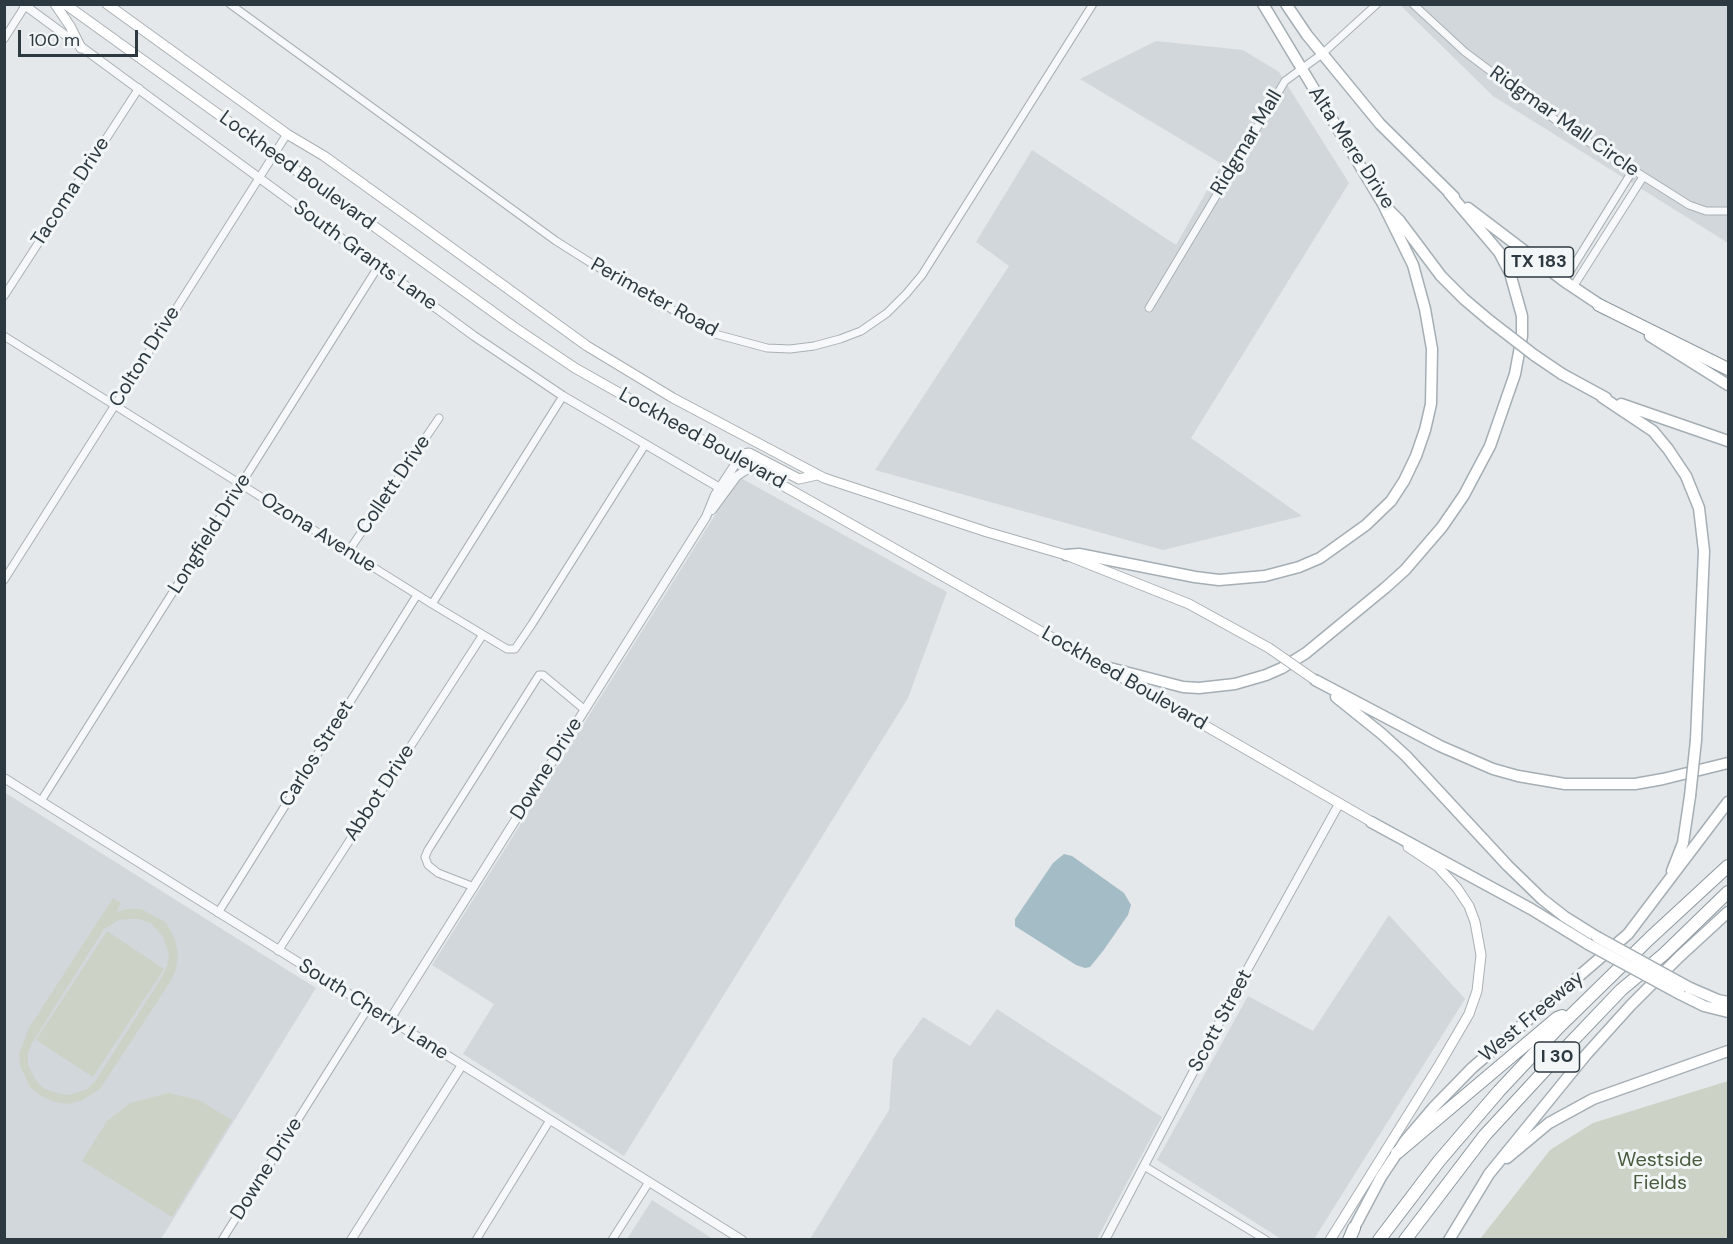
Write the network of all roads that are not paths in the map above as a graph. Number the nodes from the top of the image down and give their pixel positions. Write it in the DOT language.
graph roads {
  1 [pos="55,4"];
  2 [pos="65,4"];
  3 [pos="107,4"];
  4 [pos="230,4"];
  5 [pos="1093,4"];
  6 [pos="1263,4"];
  7 [pos="1287,4"];
  8 [pos="1377,4"];
  9 [pos="1413,4"];
  10 [pos="24,5"];
  11 [pos="4,39"];
  12 [pos="81,48"];
  13 [pos="1322,54"];
  14 [pos="1302,69"];
  15 [pos="139,88"];
  16 [pos="287,134"];
  17 [pos="273,155"];
  18 [pos="1633,170"];
  19 [pos="1643,177"];
  20 [pos="260,179"];
  21 [pos="1449,193"];
  22 [pos="1383,204"];
  23 [pos="1728,211"];
  24 [pos="378,267"];
  25 [pos="1569,284"];
  26 [pos="4,296"];
  27 [pos="1599,305"];
  28 [pos="1149,308"];
  29 [pos="4,336"];
  30 [pos="1728,369"];
  31 [pos="1728,385"];
  32 [pos="563,396"];
  33 [pos="1602,396"];
  34 [pos="114,405"];
  35 [pos="439,417"];
  36 [pos="1728,441"];
  37 [pos="645,445"];
  38 [pos="738,460"];
  39 [pos="751,467"];
  40 [pos="817,475"];
  41 [pos="241,485"];
  42 [pos="720,488"];
  43 [pos="706,517"];
  44 [pos="348,552"];
  45 [pos="1066,555"];
  46 [pos="4,580"];
  47 [pos="417,595"];
  48 [pos="432,604"];
  49 [pos="482,636"];
  50 [pos="1102,666"];
  51 [pos="1315,680"];
  52 [pos="585,710"];
  53 [pos="1728,763"];
  54 [pos="4,778"];
  55 [pos="41,801"];
  56 [pos="1728,802"];
  57 [pos="1340,804"];
  58 [pos="1371,822"];
  59 [pos="1728,866"];
  60 [pos="1667,884"];
  61 [pos="474,886"];
  62 [pos="1728,892"];
  63 [pos="1728,912"];
  64 [pos="218,913"];
  65 [pos="1592,940"];
  66 [pos="278,951"];
  67 [pos="1684,991"];
  68 [pos="1728,1002"];
  69 [pos="367,1006"];
  70 [pos="1575,1011"];
  71 [pos="1728,1012"];
  72 [pos="389,1021"];
  73 [pos="1728,1051"];
  74 [pos="462,1065"];
  75 [pos="550,1120"];
  76 [pos="1397,1153"];
  77 [pos="1144,1166"];
  78 [pos="1488,1174"];
  79 [pos="649,1182"];
  80 [pos="1349,1236"];
  81 [pos="222,1239"];
  82 [pos="351,1239"];
  83 [pos="476,1239"];
  84 [pos="612,1239"];
  85 [pos="742,1239"];
  86 [pos="1105,1239"];
  87 [pos="1266,1239"];
  88 [pos="1330,1239"];
  89 [pos="1379,1239"];
  90 [pos="1405,1239"];
  91 [pos="1449,1239"];
  1 -- 12 [label="main road"];
  2 -- 17 [label="main road, Lockheed Boulevard"];
  3 -- 16 [label="main road, Lockheed Boulevard"];
  4 -- 5 [label="street, Perimeter Road"];
  6 -- 14 [label="main road, Alta Mere Drive"];
  7 -- 13 [label="main road, Alta Mere Drive / TX 183"];
  8 -- 13 [label="street, Ridgmar Mall"];
  9 -- 18 [label="street, Ridgmar Mall Circle"];
  10 -- 11 [label="street"];
  10 -- 12 [label="street, South Grants Lane"];
  12 -- 15 [label="street, South Grants Lane"];
  13 -- 14 [label="street, Ridgmar Mall"];
  13 -- 21 [label="main road, Alta Mere Drive / TX 183"];
  14 -- 22 [label="main road, Alta Mere Drive"];
  14 -- 28 [label="street, Ridgmar Mall"];
  15 -- 20 [label="street, South Grants Lane"];
  15 -- 26 [label="street, Tacoma Drive"];
  16 -- 17 [label="street, Colton Drive"];
  16 -- 40 [label="main road, Lockheed Boulevard"];
  17 -- 20 [label="street, Colton Drive"];
  17 -- 38 [label="main road, Lockheed Boulevard"];
  18 -- 19 [label="street, Ridgmar Mall Circle"];
  18 -- 25 [label="street"];
  19 -- 23 [label="street, Ridgmar Mall Circle"];
  19 -- 25 [label="street"];
  20 -- 24 [label="street, South Grants Lane"];
  20 -- 34 [label="street, Colton Drive"];
  21 -- 25 [label="main road, Alta Mere Drive / TX 183"];
  21 -- 50 [label="main road"];
  22 -- 33 [label="main road, Alta Mere Drive, bridge"];
  22 -- 45 [label="main road"];
  24 -- 32 [label="street, South Grants Lane"];
  24 -- 41 [label="street, Longfield Drive"];
  25 -- 27 [label="main road, Alta Mere Drive / TX 183"];
  27 -- 30 [label="highway"];
  27 -- 31 [label="main road, Alta Mere Drive / TX 183"];
  29 -- 34 [label="street, Ozona Avenue"];
  32 -- 37 [label="street, South Grants Lane"];
  32 -- 48 [label="street"];
  33 -- 36 [label="main road, Alta Mere Drive"];
  33 -- 60 [label="main road, bridge"];
  34 -- 41 [label="street, Ozona Avenue"];
  34 -- 46 [label="street, Colton Drive"];
  35 -- 44 [label="street, Collett Drive"];
  37 -- 42 [label="street, South Grants Lane"];
  37 -- 49 [label="street, Ozona Avenue"];
  38 -- 39 [label="main road, Lockheed Boulevard"];
  38 -- 40 [label="main road"];
  38 -- 42 [label="street, Downe Drive"];
  39 -- 43 [label="street, Downe Drive"];
  39 -- 50 [label="main road, Lockheed Boulevard"];
  40 -- 45 [label="main road, Lockheed Boulevard"];
  41 -- 44 [label="street, Ozona Avenue"];
  41 -- 55 [label="street, Longfield Drive"];
  42 -- 43 [label="street, Downe Drive"];
  43 -- 52 [label="street, Downe Drive"];
  44 -- 47 [label="street, Ozona Avenue"];
  45 -- 51 [label="main road, Lockheed Boulevard, bridge"];
  47 -- 48 [label="street, Ozona Avenue"];
  47 -- 64 [label="street, Carlos Street"];
  48 -- 49 [label="street, Ozona Avenue"];
  49 -- 66 [label="street, Abbot Drive"];
  50 -- 57 [label="main road, Lockheed Boulevard"];
  51 -- 53 [label="main road"];
  51 -- 65 [label="main road"];
  52 -- 61 [label="street, Downe Drive"];
  52 -- 61 [label="street"];
  54 -- 55 [label="street, South Cherry Lane"];
  55 -- 64 [label="street, South Cherry Lane"];
  56 -- 60 [label="main road, West Freeway"];
  57 -- 58 [label="main road, Lockheed Boulevard"];
  57 -- 77 [label="street, Scott Street"];
  58 -- 65 [label="main road"];
  58 -- 88 [label="main road, Lockheed Boulevard"];
  59 -- 70 [label="highway, West Freeway / I 30"];
  60 -- 76 [label="main road, West Freeway"];
  61 -- 72 [label="street, Downe Drive"];
  62 -- 90 [label="highway, West Freeway / I 30"];
  63 -- 78 [label="main road"];
  64 -- 66 [label="street, South Cherry Lane"];
  65 -- 67 [label="main road, bridge"];
  66 -- 69 [label="street, South Cherry Lane"];
  67 -- 68 [label="main road"];
  67 -- 71 [label="main road"];
  69 -- 72 [label="street, South Cherry Lane"];
  69 -- 81 [label="street, Downe Drive"];
  70 -- 76 [label="highway"];
  70 -- 89 [label="highway, West Freeway / I 30"];
  72 -- 74 [label="street, South Cherry Lane"];
  73 -- 78 [label="main road"];
  74 -- 75 [label="street, South Cherry Lane"];
  74 -- 82 [label="street"];
  75 -- 79 [label="street, South Cherry Lane"];
  75 -- 83 [label="street"];
  76 -- 80 [label="main road, West Freeway"];
  77 -- 86 [label="street, Scott Street"];
  77 -- 87 [label="street"];
  78 -- 91 [label="main road"];
  79 -- 84 [label="street"];
  79 -- 85 [label="street, South Cherry Lane"];
}
